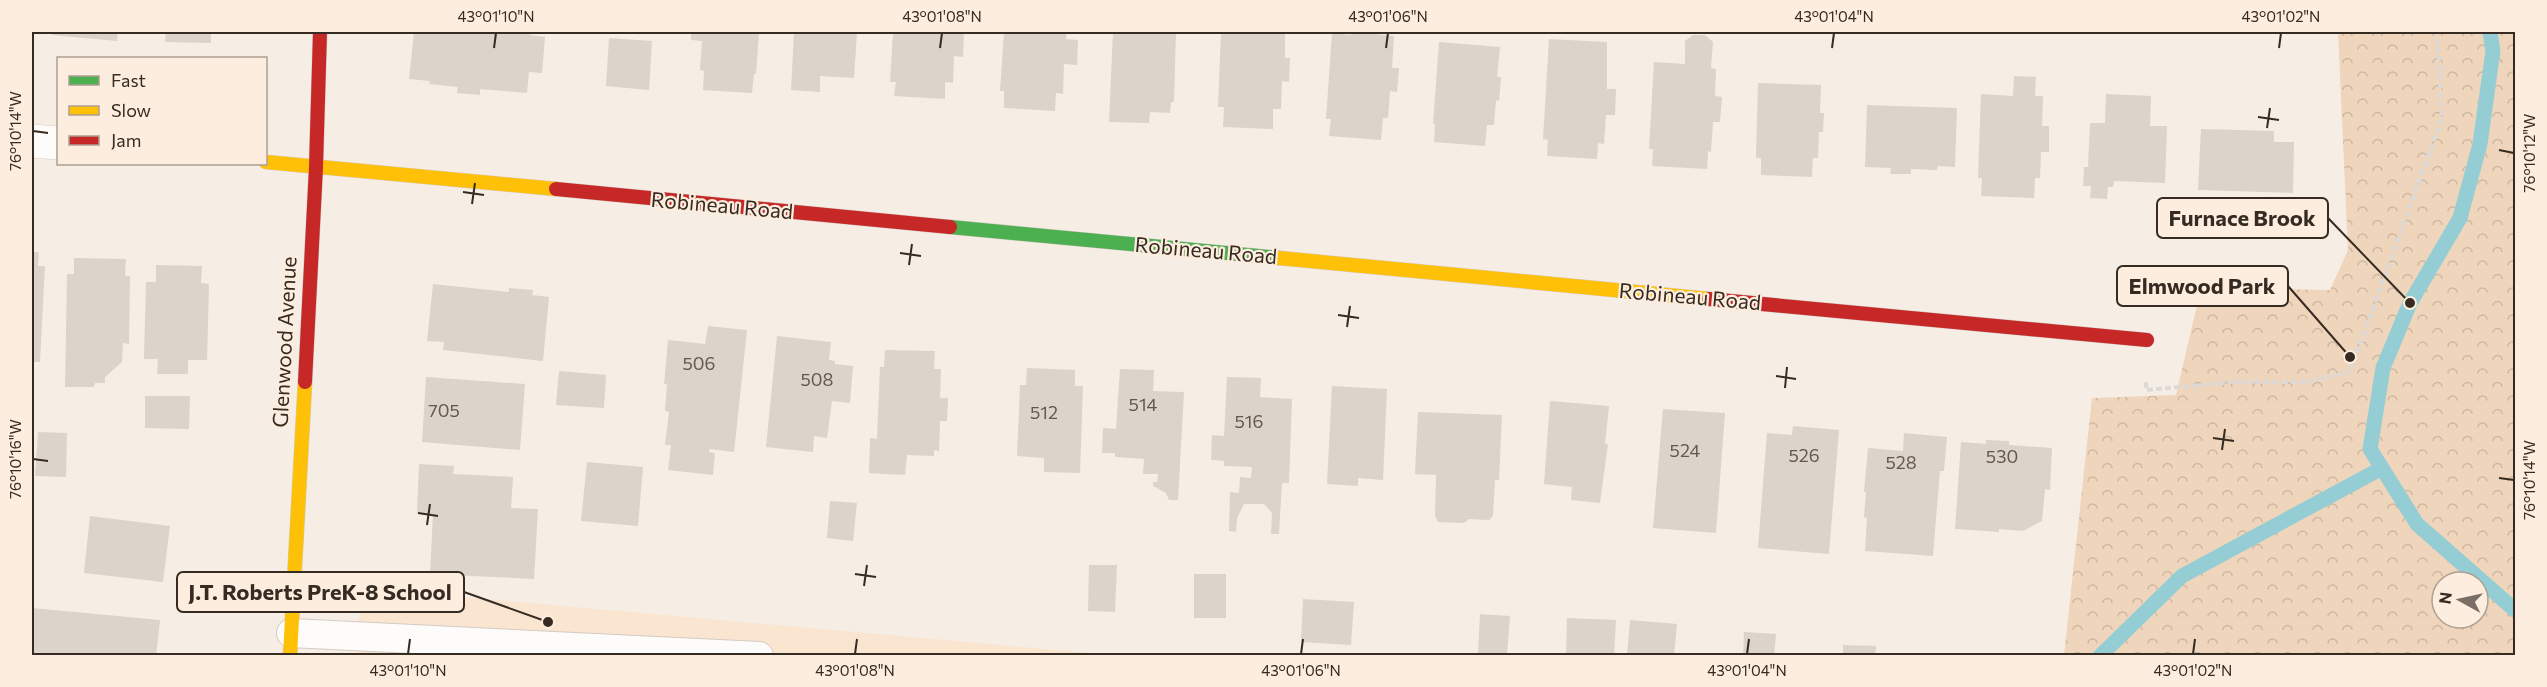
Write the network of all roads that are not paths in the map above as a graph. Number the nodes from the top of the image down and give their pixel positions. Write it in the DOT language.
graph roads {
  1 [pos="320,32"];
  2 [pos="32,141"];
  3 [pos="57,143"];
  4 [pos="267,162"];
  5 [pos="316,167"];
  6 [pos="2147,340"];
  7 [pos="291,644"];
  8 [pos="759,656"];
  1 -- 5 [label="street, Glenwood Avenue"];
  2 -- 3 [label="street"];
  4 -- 5 [label="street, Robineau Road"];
  5 -- 6 [label="street, Robineau Road"];
  5 -- 7 [label="street, Glenwood Avenue"];
  7 -- 8 [label="lane"];
}
